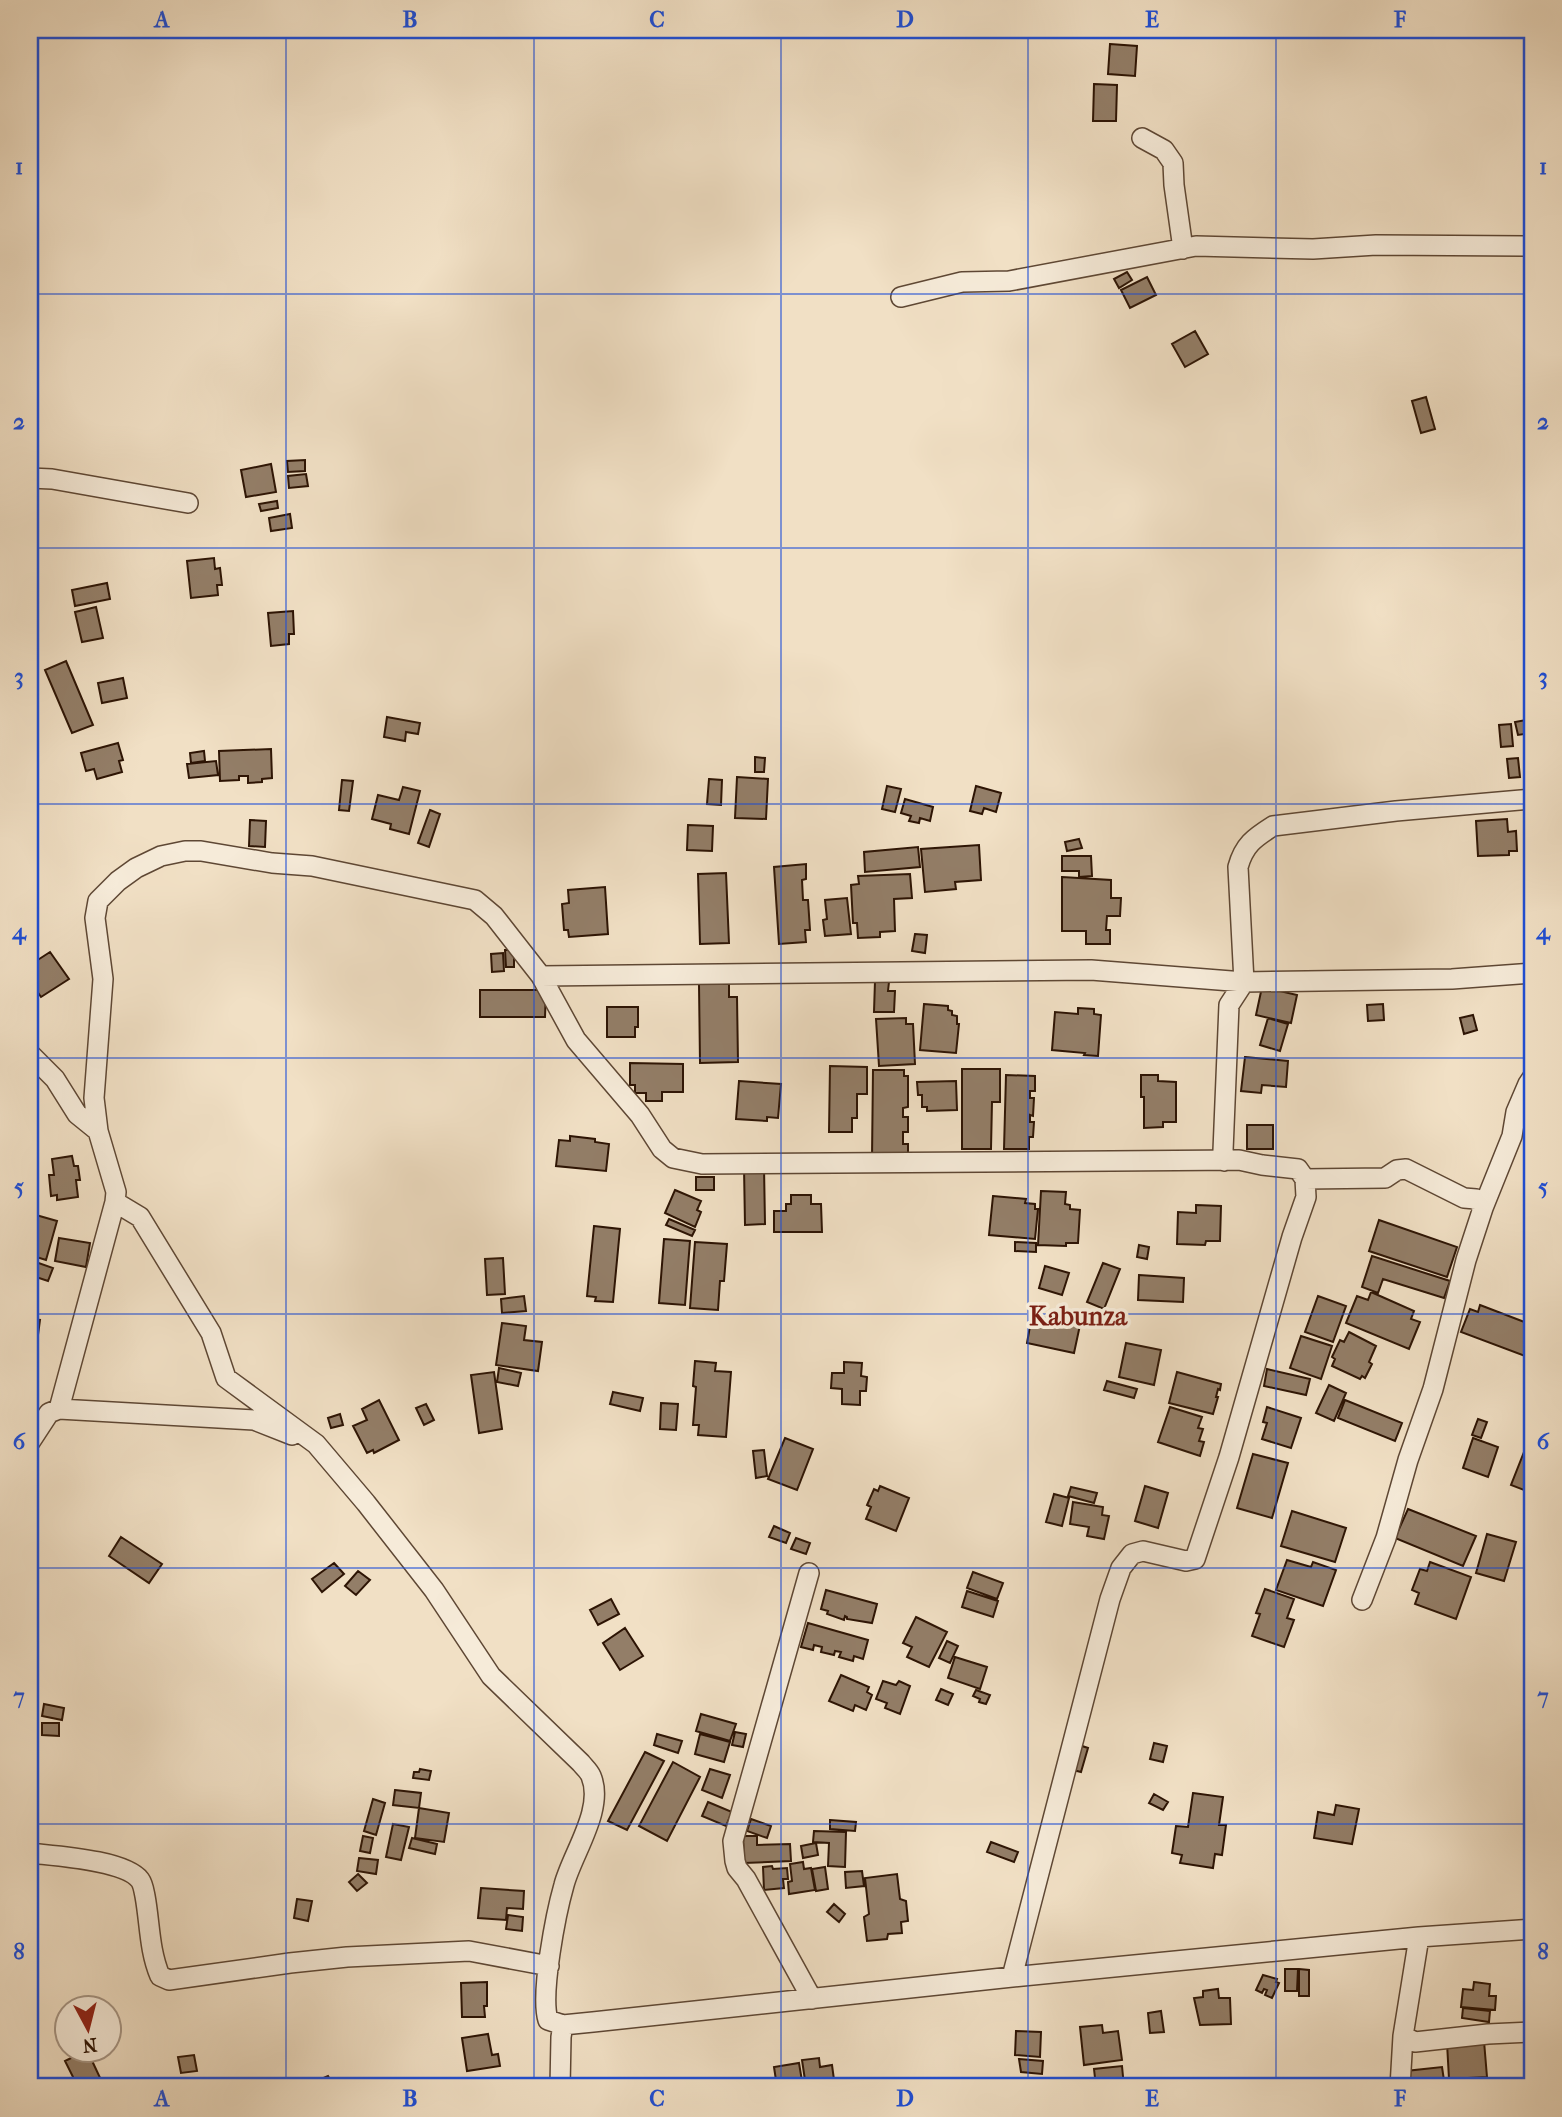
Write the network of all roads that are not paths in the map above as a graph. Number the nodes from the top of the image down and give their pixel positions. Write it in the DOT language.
graph roads {
  1 [pos="1142,138"];
  2 [pos="1532,246"];
  3 [pos="1183,249"];
  4 [pos="901,297"];
  5 [pos="30,478"];
  6 [pos="188,503"];
  7 [pos="1532,799"];
  8 [pos="1532,973"];
  9 [pos="541,976"];
  10 [pos="1244,982"];
  11 [pos="30,1054"];
  12 [pos="1532,1078"];
  13 [pos="97,1131"];
  14 [pos="1224,1161"];
  15 [pos="1305,1179"];
  16 [pos="115,1202"];
  17 [pos="1483,1208"];
  18 [pos="59,1409"];
  19 [pos="30,1442"];
  20 [pos="316,1444"];
  21 [pos="809,1573"];
  22 [pos="1362,1600"];
  23 [pos="30,1853"];
  24 [pos="1532,1929"];
  25 [pos="1419,1937"];
  26 [pos="548,1966"];
  27 [pos="1012,1977"];
  28 [pos="811,1999"];
  29 [pos="563,2025"];
  30 [pos="1532,2032"];
  31 [pos="1403,2036"];
  32 [pos="561,2087"];
  33 [pos="1399,2087"];
  1 -- 3 [label="street"];
  2 -- 3 [label="street"];
  3 -- 4 [label="street"];
  5 -- 6 [label="street"];
  7 -- 10 [label="street"];
  8 -- 10 [label="street"];
  9 -- 10 [label="street"];
  9 -- 13 [label="street"];
  9 -- 14 [label="street"];
  10 -- 14 [label="street"];
  11 -- 13 [label="street"];
  12 -- 17 [label="street"];
  13 -- 16 [label="street"];
  14 -- 15 [label="street"];
  15 -- 17 [label="street"];
  15 -- 27 [label="street"];
  16 -- 18 [label="street"];
  16 -- 20 [label="street"];
  17 -- 22 [label="street"];
  18 -- 19 [label="street"];
  18 -- 20 [label="street"];
  20 -- 26 [label="street"];
  21 -- 28 [label="street"];
  23 -- 26 [label="street"];
  24 -- 25 [label="street"];
  25 -- 27 [label="street"];
  25 -- 31 [label="street"];
  26 -- 29 [label="street"];
  27 -- 28 [label="street"];
  28 -- 29 [label="street"];
  29 -- 32 [label="street"];
  30 -- 31 [label="street"];
  31 -- 33 [label="street"];
}
